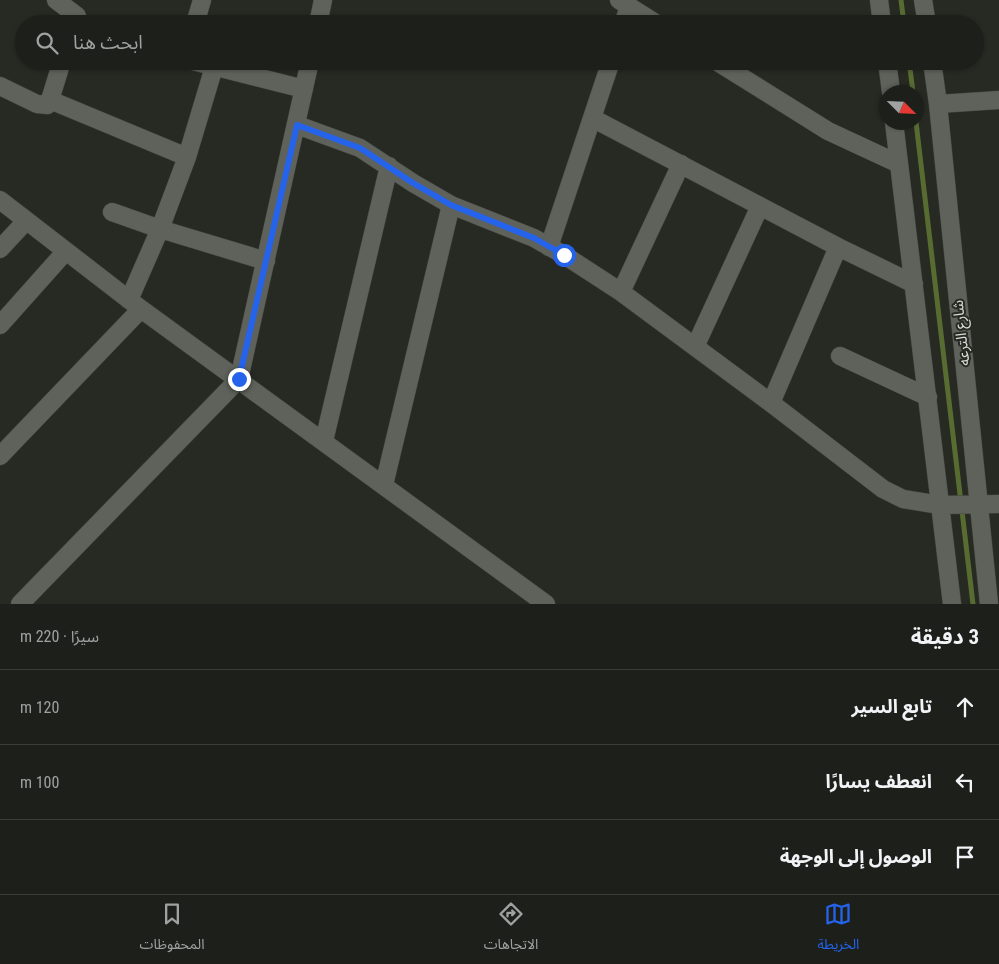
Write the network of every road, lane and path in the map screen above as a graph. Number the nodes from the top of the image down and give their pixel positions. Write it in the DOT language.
graph roads {
  1 [pos="56,0"];
  2 [pos="202,0"];
  3 [pos="323,0"];
  4 [pos="879,0"];
  5 [pos="923,0"];
  6 [pos="624,3"];
  7 [pos="77,13"];
  8 [pos="198,15"];
  9 [pos="320,15"];
  10 [pos="642,15"];
  11 [pos="881,15"];
  12 [pos="925,15"];
  13 [pos="59,70"];
  14 [pos="213,70"];
  15 [pos="226,70"];
  16 [pos="308,70"];
  17 [pos="608,70"];
  18 [pos="730,70"];
  19 [pos="888,70"];
  20 [pos="933,70"];
  21 [pos="890,85"];
  22 [pos="0,86"];
  23 [pos="304,89"];
  24 [pos="50,100"];
  25 [pos="999,100"];
  26 [pos="938,104"];
  27 [pos="592,118"];
  28 [pos="297,125"];
  29 [pos="895,130"];
  30 [pos="187,157"];
  31 [pos="681,164"];
  32 [pos="899,164"];
  33 [pos="389,166"];
  34 [pos="0,200"];
  35 [pos="451,205"];
  36 [pos="760,206"];
  37 [pos="112,212"];
  38 [pos="26,221"];
  39 [pos="160,229"];
  40 [pos="549,247"];
  41 [pos="838,247"];
  42 [pos="0,249"];
  43 [pos="66,251"];
  44 [pos="266,262"];
  45 [pos="914,284"];
  46 [pos="621,292"];
  47 [pos="135,304"];
  48 [pos="0,325"];
  49 [pos="695,347"];
  50 [pos="840,356"];
  51 [pos="239,379"];
  52 [pos="928,397"];
  53 [pos="771,403"];
  54 [pos="324,441"];
  55 [pos="0,456"];
  56 [pos="384,485"];
  57 [pos="978,504"];
  58 [pos="999,504"];
  59 [pos="940,505"];
  60 [pos="20,604"];
  61 [pos="546,604"];
  62 [pos="952,604"];
  63 [pos="989,604"];
  1 -- 7 [label="street"];
  2 -- 8 [label="street"];
  3 -- 9 [label="street"];
  4 -- 11 [label="street"];
  5 -- 12 [label="street"];
  6 -- 10 [label="street"];
  13 -- 24 [label="street"];
  14 -- 30 [label="street"];
  15 -- 23 [label="street"];
  16 -- 23 [label="street"];
  17 -- 27 [label="street"];
  18 -- 32 [label="street"];
  19 -- 21 [label="street"];
  20 -- 26 [label="street, شارع الترعه"];
  22 -- 24 [label="street"];
  23 -- 28 [label="street"];
  24 -- 30 [label="street"];
  25 -- 26 [label="street"];
  26 -- 57 [label="street, شارع الترعه"];
  27 -- 31 [label="street"];
  27 -- 40 [label="street"];
  28 -- 33 [label="street"];
  28 -- 44 [label="street"];
  29 -- 32 [label="street"];
  30 -- 39 [label="street"];
  31 -- 36 [label="street"];
  31 -- 46 [label="street"];
  32 -- 45 [label="street"];
  33 -- 35 [label="street"];
  33 -- 54 [label="street"];
  34 -- 38 [label="street"];
  35 -- 40 [label="street"];
  35 -- 56 [label="street"];
  36 -- 41 [label="street"];
  36 -- 49 [label="street"];
  37 -- 39 [label="street"];
  38 -- 42 [label="street"];
  38 -- 43 [label="street"];
  39 -- 44 [label="street"];
  39 -- 47 [label="street"];
  40 -- 46 [label="street"];
  41 -- 45 [label="street"];
  41 -- 53 [label="street"];
  43 -- 47 [label="street"];
  43 -- 48 [label="street"];
  44 -- 51 [label="street"];
  45 -- 52 [label="street"];
  46 -- 49 [label="street"];
  47 -- 51 [label="street"];
  47 -- 55 [label="street"];
  49 -- 53 [label="street"];
  50 -- 52 [label="street"];
  51 -- 54 [label="street"];
  51 -- 60 [label="street"];
  52 -- 59 [label="street"];
  53 -- 59 [label="street"];
  54 -- 56 [label="street"];
  56 -- 61 [label="street"];
  57 -- 58 [label="street"];
  57 -- 59 [label="street"];
  57 -- 63 [label="street, شارع الترعه"];
  59 -- 62 [label="street"];
}
